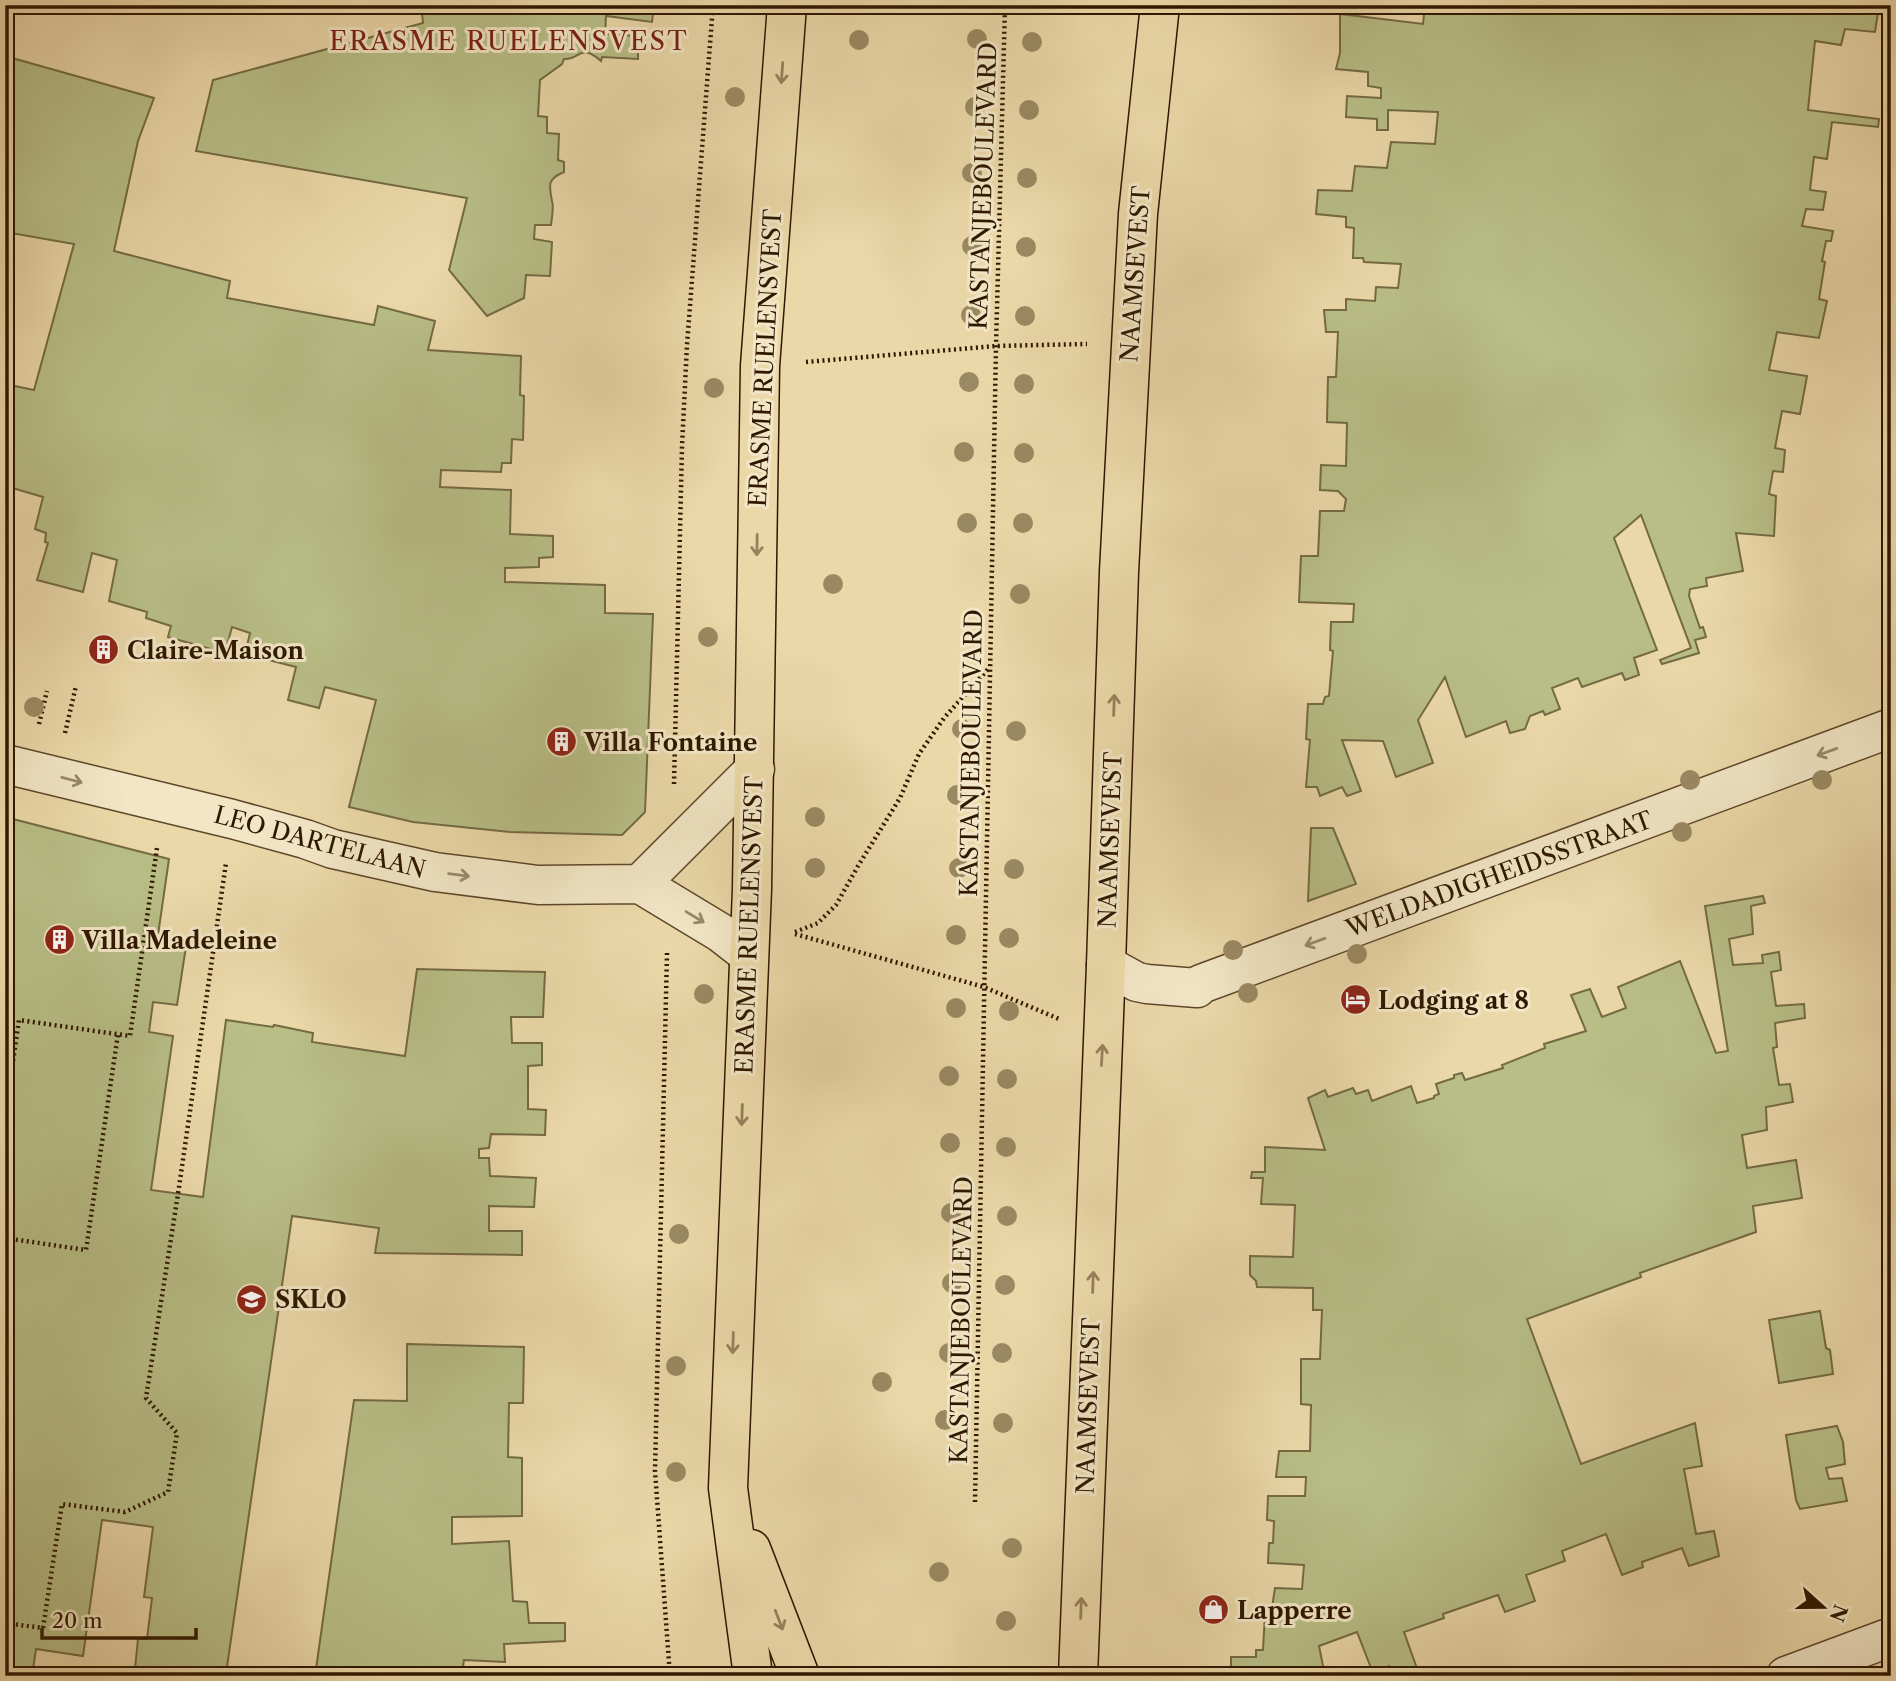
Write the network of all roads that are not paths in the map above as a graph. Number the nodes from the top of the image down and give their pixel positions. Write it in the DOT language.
graph roads {
  1 [pos="787,5"];
  2 [pos="1160,5"];
  3 [pos="1891,728"];
  4 [pos="5,764"];
  5 [pos="754,769"];
  6 [pos="655,893"];
  7 [pos="748,954"];
  8 [pos="1106,965"];
  9 [pos="728,1488"];
  10 [pos="1891,1637"];
  11 [pos="753,1676"];
  12 [pos="800,1676"];
  13 [pos="1078,1676"];
  14 [pos="1786,1676"];
  1 -- 5 [label="main road, ERASME RUELENSVEST, one-way"];
  8 -- 2 [label="main road, NAAMSEVEST, one-way"];
  3 -- 8 [label="street, WELDADIGHEIDSSTRAAT, one-way"];
  4 -- 6 [label="street, LEO DARTELAAN, one-way"];
  5 -- 6 [label="street"];
  5 -- 7 [label="main road, ERASME RUELENSVEST"];
  6 -- 7 [label="street, one-way"];
  7 -- 9 [label="main road, ERASME RUELENSVEST, one-way"];
  13 -- 8 [label="main road, NAAMSEVEST, one-way"];
  9 -- 11 [label="main road, ERASME RUELENSVEST"];
  9 -- 12 [label="main road, one-way"];
  10 -- 14 [label="street"];
}
